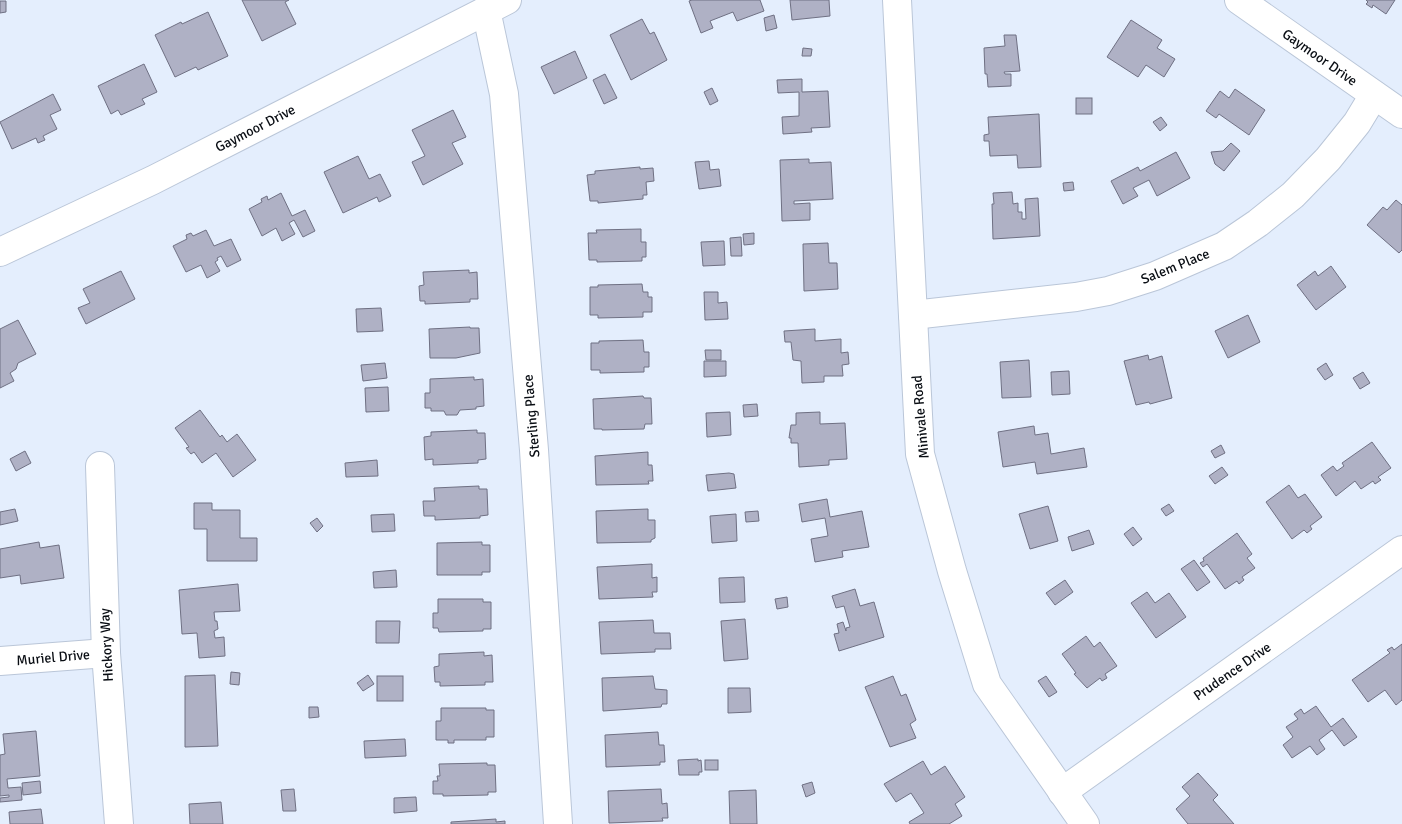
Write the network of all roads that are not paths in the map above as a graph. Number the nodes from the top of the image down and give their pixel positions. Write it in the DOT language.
graph roads {
  1 [pos="898,0"];
  2 [pos="1239,0"];
  3 [pos="496,5"];
  4 [pos="1374,95"];
  5 [pos="1402,114"];
  6 [pos="0,252"];
  7 [pos="913,315"];
  8 [pos="100,466"];
  9 [pos="1402,550"];
  10 [pos="106,653"];
  11 [pos="0,662"];
  12 [pos="1062,792"];
  13 [pos="119,824"];
  14 [pos="558,824"];
  15 [pos="1085,824"];
  1 -- 7 [label="street, Minivale Road"];
  2 -- 4 [label="street, Gaymoor Drive"];
  3 -- 6 [label="street, Gaymoor Drive"];
  3 -- 14 [label="street, Sterling Place"];
  4 -- 5 [label="street, Gaymoor Drive"];
  4 -- 7 [label="street, Salem Place"];
  7 -- 12 [label="street, Minivale Road"];
  8 -- 10 [label="street, Hickory Way"];
  9 -- 12 [label="street, Prudence Drive"];
  10 -- 11 [label="street, Muriel Drive"];
  10 -- 13 [label="street, Hickory Way"];
  12 -- 15 [label="street, Minivale Road"];
}
